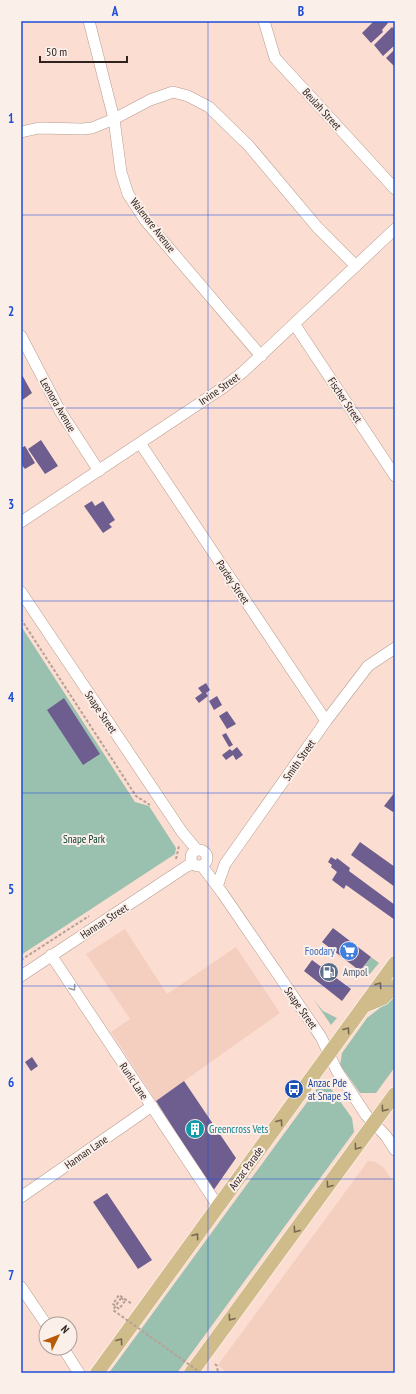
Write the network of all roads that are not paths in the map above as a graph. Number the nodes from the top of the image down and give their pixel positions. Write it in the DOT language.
graph roads {
  1 [pos="89,21"];
  2 [pos="264,21"];
  3 [pos="114,119"];
  4 [pos="21,132"];
  5 [pos="395,189"];
  6 [pos="395,229"];
  7 [pos="356,266"];
  8 [pos="295,325"];
  9 [pos="21,336"];
  10 [pos="261,356"];
  11 [pos="140,443"];
  12 [pos="99,471"];
  13 [pos="395,476"];
  14 [pos="21,522"];
  15 [pos="21,592"];
  16 [pos="395,648"];
  17 [pos="326,721"];
  18 [pos="196,860"];
  19 [pos="221,889"];
  20 [pos="51,956"];
  21 [pos="395,963"];
  22 [pos="21,976"];
  23 [pos="395,986"];
  24 [pos="364,1006"];
  25 [pos="329,1054"];
  26 [pos="395,1094"];
  27 [pos="152,1106"];
  28 [pos="374,1124"];
  29 [pos="395,1150"];
  30 [pos="21,1197"];
  31 [pos="218,1206"];
  32 [pos="21,1286"];
  33 [pos="41,1316"];
  34 [pos="68,1356"];
  35 [pos="80,1373"];
  36 [pos="97,1373"];
  37 [pos="190,1373"];
  1 -- 3 [label="street, Walenore Avenue"];
  2 -- 5 [label="street, Beulah Street"];
  3 -- 4 [label="street"];
  3 -- 7 [label="street"];
  3 -- 10 [label="street, Walenore Avenue"];
  6 -- 7 [label="street, Irvine Street"];
  7 -- 8 [label="street, Irvine Street"];
  8 -- 10 [label="street, Irvine Street"];
  8 -- 13 [label="street, Fischer Street"];
  9 -- 12 [label="street, Leonora Avenue"];
  10 -- 11 [label="street, Irvine Street"];
  11 -- 12 [label="street, Irvine Street"];
  11 -- 17 [label="street, Pardey Street"];
  12 -- 14 [label="street, Irvine Street"];
  15 -- 18 [label="street, Snape Street"];
  16 -- 17 [label="street, Smith Street"];
  17 -- 19 [label="street, Smith Street"];
  18 -- 19 [label="street, Snape Street"];
  18 -- 20 [label="street, Hannan Street"];
  19 -- 25 [label="street, Snape Street"];
  20 -- 22 [label="street, Hannan Street"];
  20 -- 27 [label="street, Runic Lane, one-way"];
  24 -- 21 [label="main road, Anzac Parade, one-way"];
  23 -- 24 [label="main road"];
  25 -- 24 [label="main road, Anzac Parade, one-way"];
  25 -- 28 [label="street, Snape Street"];
  31 -- 25 [label="main road, Anzac Parade, one-way"];
  26 -- 28 [label="main road, one-way"];
  27 -- 30 [label="street, Hannan Lane"];
  27 -- 31 [label="street, Runic Lane"];
  28 -- 29 [label="street, Snape Street"];
  28 -- 37 [label="main road, one-way"];
  36 -- 31 [label="main road, Anzac Parade, one-way"];
  32 -- 33 [label="street"];
  34 -- 35 [label="street"];
}
